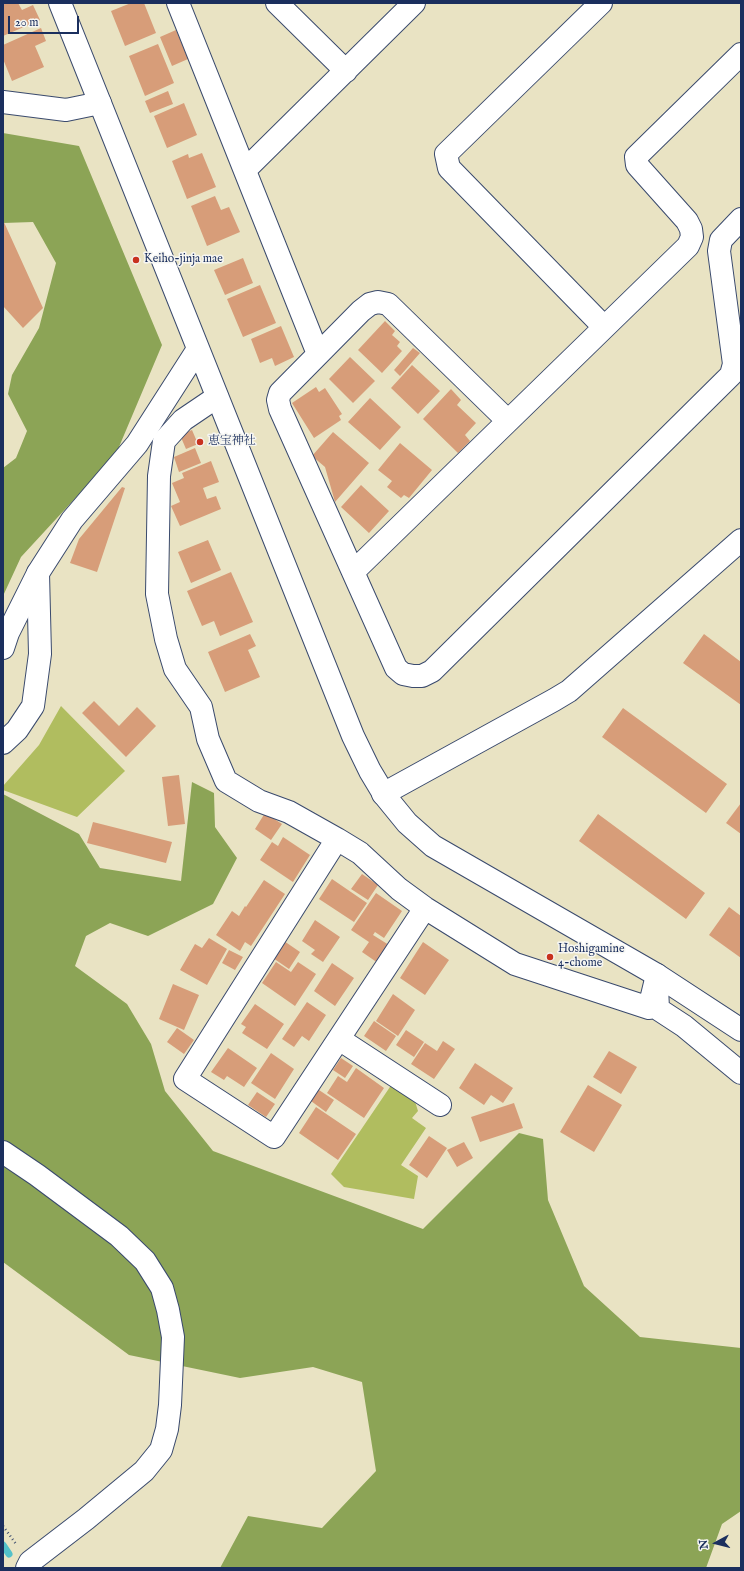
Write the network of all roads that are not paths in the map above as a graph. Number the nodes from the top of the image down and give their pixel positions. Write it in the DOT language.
graph roads {
  1 [pos="60,3"];
  2 [pos="178,3"];
  3 [pos="276,3"];
  4 [pos="414,3"];
  5 [pos="601,3"];
  6 [pos="741,54"];
  7 [pos="346,70"];
  8 [pos="3,102"];
  9 [pos="100,103"];
  10 [pos="245,170"];
  11 [pos="741,219"];
  12 [pos="604,327"];
  13 [pos="198,348"];
  14 [pos="318,354"];
  15 [pos="217,397"];
  16 [pos="508,422"];
  17 [pos="741,540"];
  18 [pos="353,572"];
  19 [pos="38,574"];
  20 [pos="3,648"];
  21 [pos="3,743"];
  22 [pos="383,794"];
  23 [pos="337,839"];
  24 [pos="425,908"];
  25 [pos="657,975"];
  26 [pos="741,1030"];
  27 [pos="339,1038"];
  28 [pos="741,1073"];
  29 [pos="440,1105"];
  30 [pos="3,1152"];
  31 [pos="27,1568"];
  1 -- 9 [label="street"];
  2 -- 10 [label="street"];
  3 -- 7 [label="street"];
  4 -- 7 [label="street"];
  5 -- 12 [label="street"];
  6 -- 12 [label="street"];
  7 -- 10 [label="street"];
  8 -- 9 [label="street"];
  9 -- 13 [label="street"];
  10 -- 14 [label="street"];
  11 -- 18 [label="street"];
  12 -- 16 [label="street"];
  13 -- 15 [label="street"];
  13 -- 19 [label="street"];
  14 -- 16 [label="street"];
  14 -- 18 [label="street"];
  15 -- 22 [label="street"];
  15 -- 23 [label="street"];
  16 -- 18 [label="street"];
  17 -- 22 [label="street"];
  19 -- 20 [label="street"];
  19 -- 21 [label="street"];
  22 -- 25 [label="street"];
  23 -- 24 [label="street"];
  23 -- 27 [label="street"];
  24 -- 25 [label="street"];
  24 -- 27 [label="street"];
  25 -- 26 [label="street"];
  25 -- 28 [label="street"];
  27 -- 29 [label="street"];
  30 -- 31 [label="street"];
}
